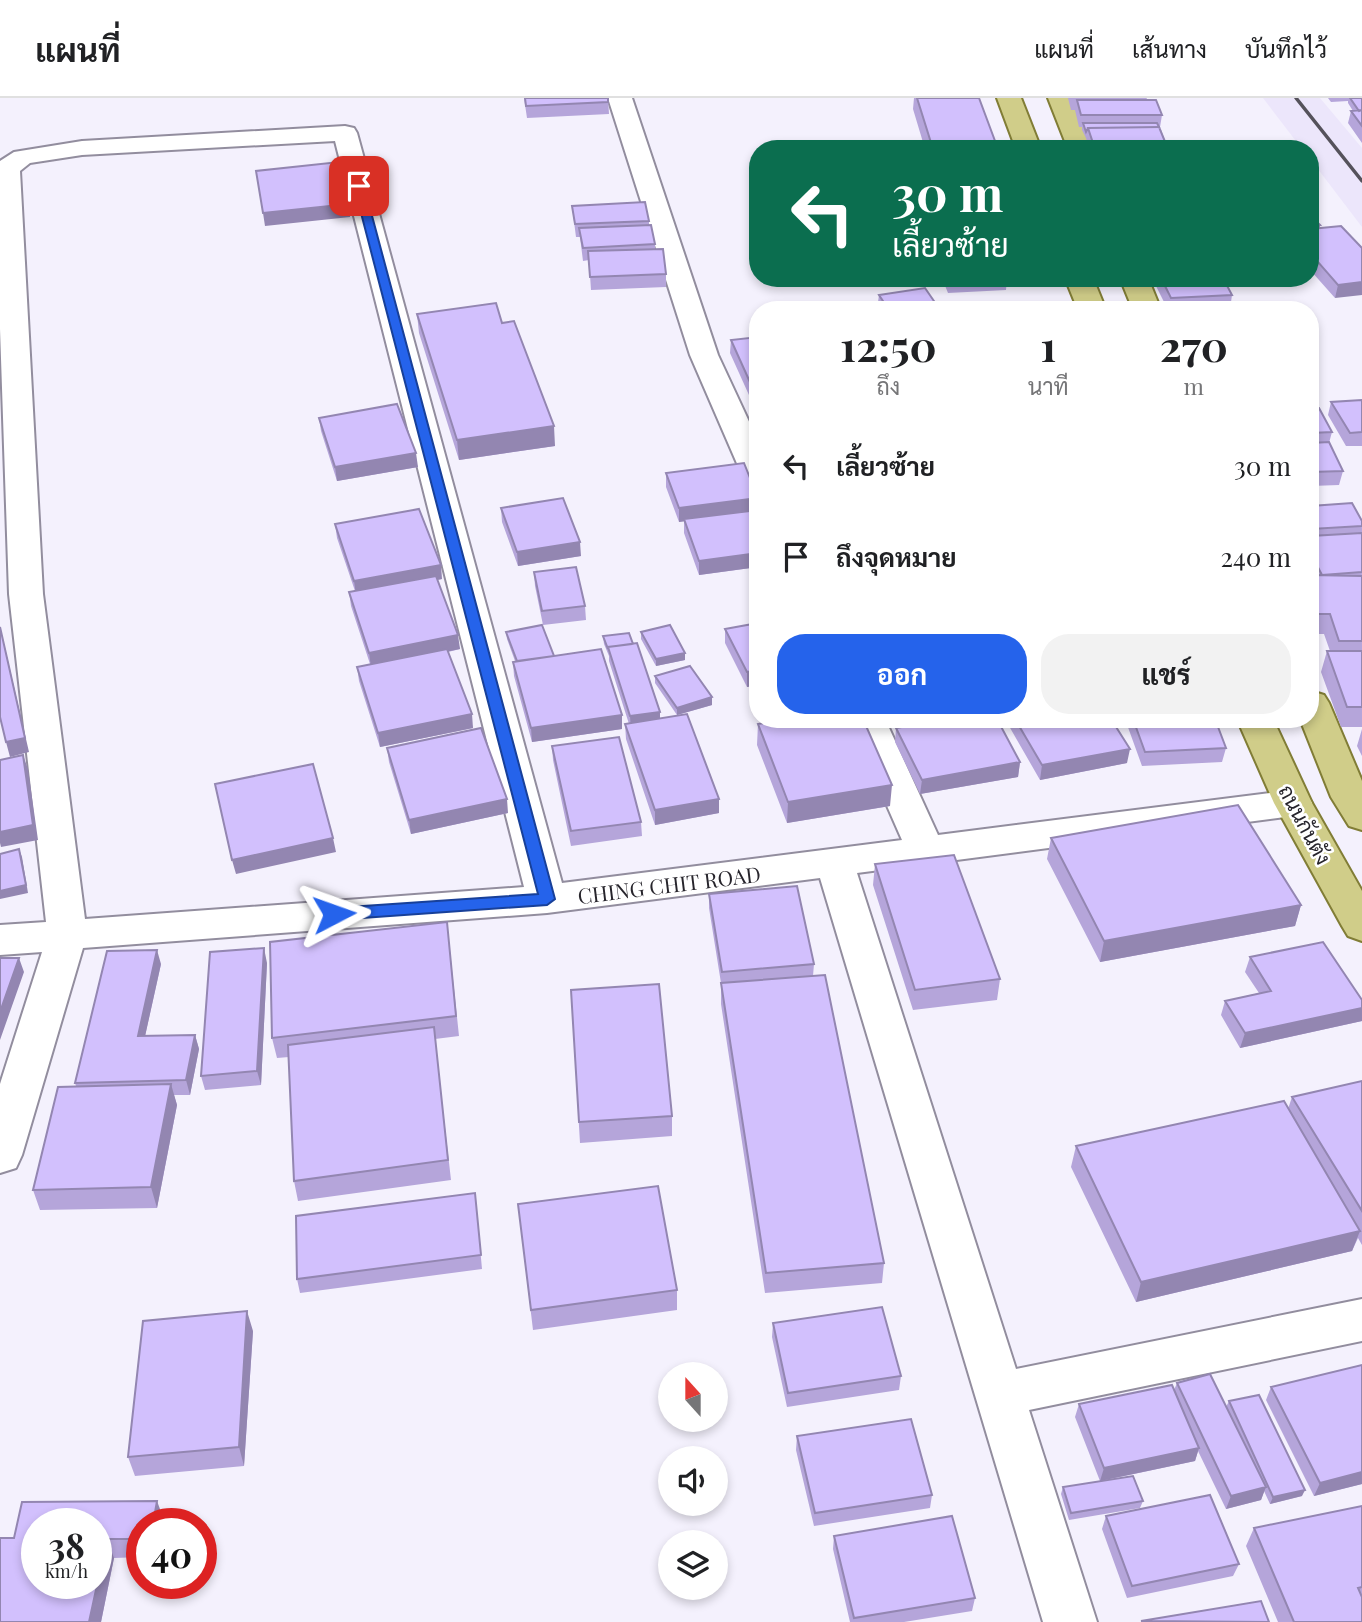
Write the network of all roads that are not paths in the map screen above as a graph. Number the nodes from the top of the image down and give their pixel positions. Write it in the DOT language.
graph roads {
  1 [pos="620,98"];
  2 [pos="1009,98"];
  3 [pos="1060,98"];
  4 [pos="1026,140"];
  5 [pos="1077,140"];
  6 [pos="749,455"];
  7 [pos="1319,721"];
  8 [pos="871,728"];
  9 [pos="1259,728"];
  10 [pos="1293,803"];
  11 [pos="1356,807"];
  12 [pos="926,850"];
  13 [pos="835,864"];
  14 [pos="547,899"];
  15 [pos="1362,926"];
  16 [pos="67,933"];
  17 [pos="0,940"];
  18 [pos="0,1155"];
  19 [pos="1362,1320"];
  20 [pos="1000,1394"];
  21 [pos="1070,1622"];
  1 -- 6 [label="street"];
  2 -- 4 [label="main road"];
  3 -- 5 [label="main road"];
  7 -- 11 [label="main road"];
  8 -- 12 [label="street"];
  9 -- 10 [label="main road, ถนนกันตัง"];
  10 -- 11 [label="main road"];
  10 -- 12 [label="street, CHING CHIT ROAD"];
  10 -- 15 [label="main road, ถนนกันตัง"];
  12 -- 13 [label="street, CHING CHIT ROAD"];
  13 -- 14 [label="street, CHING CHIT ROAD"];
  13 -- 20 [label="street"];
  14 -- 16 [label="street, CHING CHIT ROAD"];
  14 -- 16 [label="street"];
  16 -- 17 [label="street, CHING CHIT ROAD"];
  16 -- 18 [label="street"];
  19 -- 20 [label="street"];
  20 -- 21 [label="street"];
}
